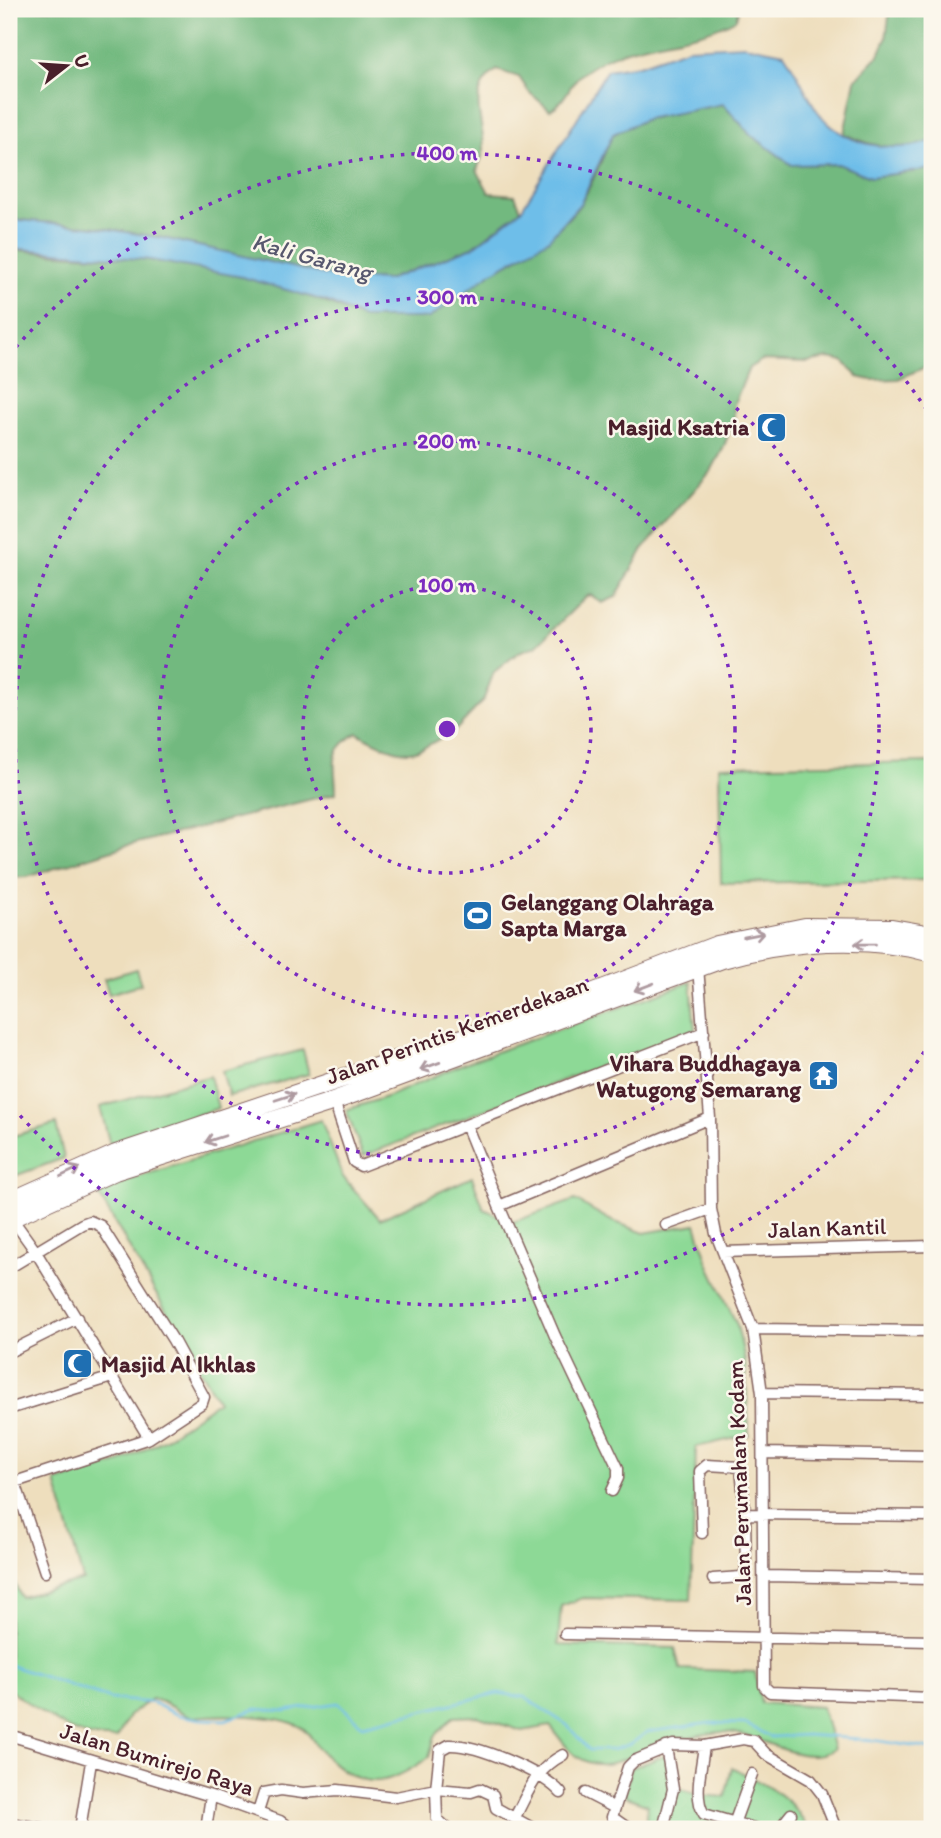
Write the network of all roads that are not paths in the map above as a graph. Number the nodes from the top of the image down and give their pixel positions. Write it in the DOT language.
graph roads {
  1 [pos="932,935"];
  2 [pos="932,953"];
  3 [pos="698,967"];
  4 [pos="541,1018"];
  5 [pos="704,1032"];
  6 [pos="334,1101"];
  7 [pos="710,1118"];
  8 [pos="467,1127"];
  9 [pos="499,1206"];
  10 [pos="711,1209"];
  11 [pos="10,1212"];
  12 [pos="666,1225"];
  13 [pos="932,1247"];
  14 [pos="36,1252"];
  15 [pos="723,1252"];
  16 [pos="9,1268"];
  17 [pos="77,1318"];
  18 [pos="753,1329"];
  19 [pos="932,1331"];
  20 [pos="9,1352"];
  21 [pos="112,1377"];
  22 [pos="762,1394"];
  23 [pos="932,1395"];
  24 [pos="9,1409"];
  25 [pos="149,1438"];
  26 [pos="763,1453"];
  27 [pos="932,1456"];
  28 [pos="12,1483"];
  29 [pos="612,1491"];
  30 [pos="765,1513"];
  31 [pos="745,1514"];
  32 [pos="932,1516"];
  33 [pos="702,1533"];
  34 [pos="45,1572"];
  35 [pos="765,1576"];
  36 [pos="713,1579"];
  37 [pos="932,1579"];
  38 [pos="565,1634"];
  39 [pos="765,1638"];
  40 [pos="932,1640"];
  41 [pos="932,1698"];
  42 [pos="9,1735"];
  43 [pos="704,1746"];
  44 [pos="667,1747"];
  45 [pos="563,1755"];
  46 [pos="91,1762"];
  47 [pos="752,1774"];
  48 [pos="537,1775"];
  49 [pos="436,1789"];
  50 [pos="561,1793"];
  51 [pos="586,1793"];
  52 [pos="211,1796"];
  53 [pos="615,1808"];
  54 [pos="258,1812"];
  55 [pos="791,1814"];
  56 [pos="515,1817"];
  57 [pos="735,1821"];
  58 [pos="9,1823"];
  59 [pos="47,1829"];
  60 [pos="80,1829"];
  61 [pos="206,1829"];
  62 [pos="291,1829"];
  63 [pos="448,1829"];
  64 [pos="534,1829"];
  65 [pos="629,1829"];
  66 [pos="663,1829"];
  67 [pos="757,1829"];
  68 [pos="779,1829"];
  69 [pos="836,1829"];
  4 -- 1 [label="highway, Jalan Perintis Kemerdekaan, one-way"];
  2 -- 3 [label="highway, Jalan Perintis Kemerdekaan, one-way"];
  3 -- 4 [label="highway, Jalan Perintis Kemerdekaan, one-way"];
  3 -- 5 [label="street, Jalan Perumahan Kodam"];
  4 -- 6 [label="highway, Jalan Perintis Kemerdekaan, one-way"];
  11 -- 4 [label="highway, Jalan Perintis Kemerdekaan, one-way"];
  5 -- 7 [label="street, Jalan Perumahan Kodam"];
  5 -- 8 [label="street"];
  6 -- 8 [label="street"];
  6 -- 11 [label="highway, Jalan Perintis Kemerdekaan, one-way"];
  7 -- 9 [label="street"];
  7 -- 10 [label="street, Jalan Perumahan Kodam"];
  8 -- 9 [label="street"];
  9 -- 29 [label="street"];
  10 -- 12 [label="street"];
  10 -- 15 [label="street, Jalan Perumahan Kodam"];
  11 -- 14 [label="street"];
  13 -- 15 [label="street, Jalan Kantil"];
  14 -- 16 [label="street"];
  14 -- 17 [label="street"];
  14 -- 25 [label="street"];
  15 -- 18 [label="street, Jalan Perumahan Kodam"];
  17 -- 20 [label="street"];
  17 -- 21 [label="street"];
  18 -- 19 [label="street"];
  18 -- 22 [label="street, Jalan Perumahan Kodam"];
  21 -- 24 [label="street"];
  21 -- 25 [label="street"];
  22 -- 23 [label="street"];
  22 -- 26 [label="street, Jalan Perumahan Kodam"];
  25 -- 28 [label="street"];
  26 -- 27 [label="street"];
  26 -- 30 [label="street, Jalan Perumahan Kodam"];
  28 -- 34 [label="street"];
  30 -- 31 [label="street"];
  30 -- 32 [label="street"];
  30 -- 35 [label="street, Jalan Perumahan Kodam"];
  31 -- 33 [label="street"];
  31 -- 36 [label="street"];
  35 -- 37 [label="street"];
  35 -- 39 [label="street, Jalan Perumahan Kodam"];
  38 -- 39 [label="street"];
  39 -- 40 [label="street"];
  39 -- 41 [label="street, Jalan Perumahan Kodam"];
  42 -- 46 [label="street, Jalan Bumirejo Raya"];
  43 -- 44 [label="street"];
  43 -- 57 [label="street"];
  43 -- 69 [label="street"];
  44 -- 53 [label="street"];
  44 -- 66 [label="street"];
  45 -- 48 [label="street"];
  46 -- 52 [label="street, Jalan Bumirejo Raya"];
  46 -- 60 [label="street"];
  47 -- 57 [label="street"];
  48 -- 49 [label="street"];
  48 -- 50 [label="street"];
  48 -- 56 [label="street"];
  49 -- 54 [label="street"];
  49 -- 56 [label="street"];
  49 -- 63 [label="street"];
  51 -- 53 [label="street"];
  52 -- 54 [label="street, Jalan Bumirejo Raya"];
  52 -- 61 [label="street"];
  53 -- 65 [label="street"];
  54 -- 62 [label="street, Jalan Bumirejo Raya"];
  55 -- 68 [label="street"];
  56 -- 64 [label="street"];
  57 -- 67 [label="street"];
  58 -- 59 [label="street"];
}
